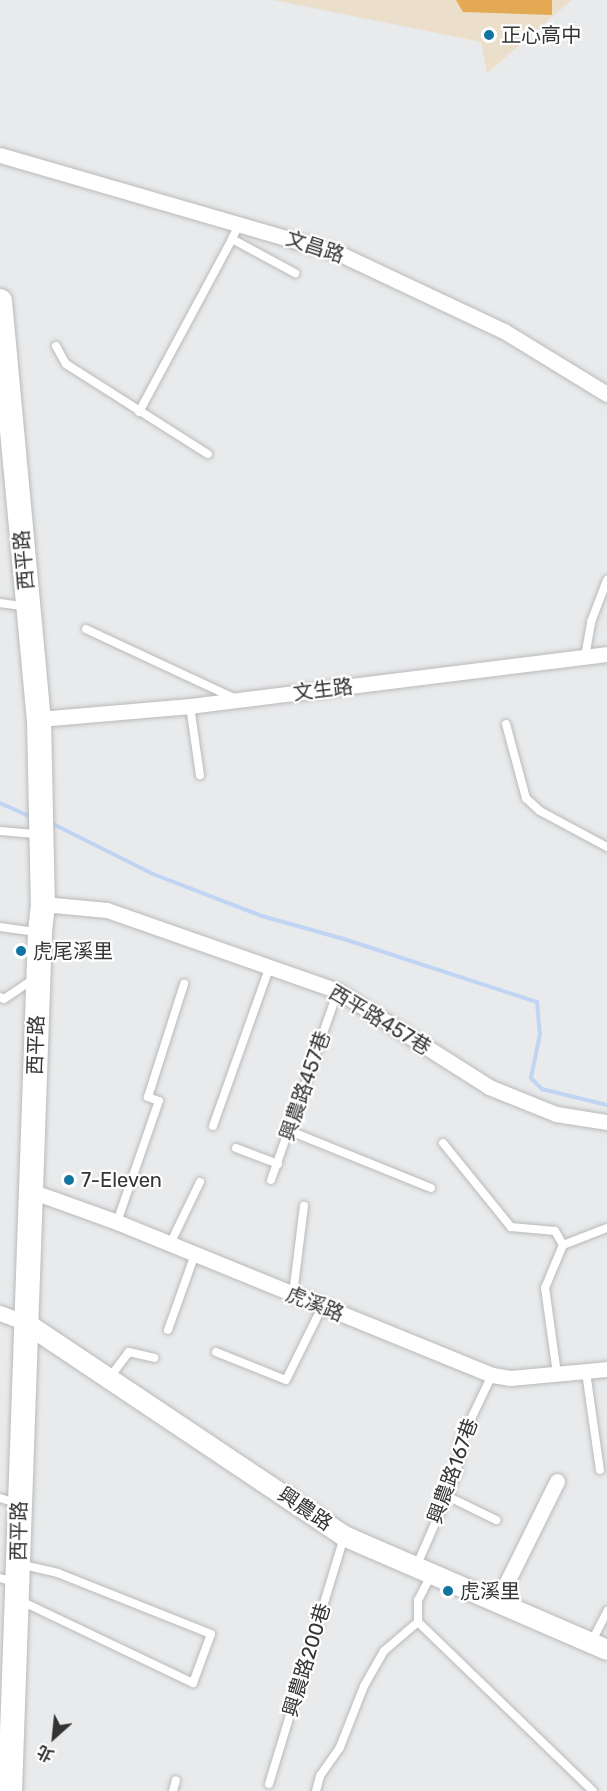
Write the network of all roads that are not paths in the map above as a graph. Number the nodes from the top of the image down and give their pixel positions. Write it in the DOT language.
graph roads {
  1 [pos="0,155"];
  2 [pos="240,224"];
  3 [pos="232,239"];
  4 [pos="295,273"];
  5 [pos="0,301"];
  6 [pos="56,346"];
  7 [pos="607,394"];
  8 [pos="139,412"];
  9 [pos="208,454"];
  10 [pos="607,580"];
  11 [pos="0,603"];
  12 [pos="28,607"];
  13 [pos="86,629"];
  14 [pos="607,654"];
  15 [pos="585,657"];
  16 [pos="238,700"];
  17 [pos="190,706"];
  18 [pos="39,719"];
  19 [pos="506,724"];
  20 [pos="200,775"];
  21 [pos="0,831"];
  22 [pos="42,834"];
  23 [pos="607,847"];
  24 [pos="43,904"];
  25 [pos="0,927"];
  26 [pos="40,932"];
  27 [pos="270,966"];
  28 [pos="38,976"];
  29 [pos="184,984"];
  30 [pos="338,991"];
  31 [pos="0,997"];
  32 [pos="607,1122"];
  33 [pos="213,1126"];
  34 [pos="290,1131"];
  35 [pos="443,1143"];
  36 [pos="236,1148"];
  37 [pos="278,1164"];
  38 [pos="271,1180"];
  39 [pos="200,1182"];
  40 [pos="431,1188"];
  41 [pos="31,1191"];
  42 [pos="304,1206"];
  43 [pos="117,1222"];
  44 [pos="607,1228"];
  45 [pos="170,1244"];
  46 [pos="563,1245"];
  47 [pos="195,1254"];
  48 [pos="293,1295"];
  49 [pos="322,1307"];
  50 [pos="0,1313"];
  51 [pos="26,1323"];
  52 [pos="168,1330"];
  53 [pos="216,1352"];
  54 [pos="154,1358"];
  55 [pos="607,1370"];
  56 [pos="586,1372"];
  57 [pos="557,1374"];
  58 [pos="492,1375"];
  59 [pos="110,1377"];
  60 [pos="600,1470"];
  61 [pos="557,1481"];
  62 [pos="447,1496"];
  63 [pos="10,1501"];
  64 [pos="496,1520"];
  65 [pos="344,1536"];
  66 [pos="423,1572"];
  67 [pos="14,1581"];
  68 [pos="497,1602"];
  69 [pos="607,1611"];
  70 [pos="418,1622"];
  71 [pos="599,1646"];
  72 [pos="176,1780"];
  73 [pos="269,1784"];
  74 [pos="10,1791"];
  75 [pos="173,1791"];
  76 [pos="316,1791"];
  77 [pos="593,1791"];
  1 -- 2 [label="street, 文昌路"];
  2 -- 3 [label="lane"];
  2 -- 7 [label="street, 文昌路"];
  3 -- 4 [label="lane"];
  3 -- 8 [label="lane"];
  5 -- 12 [label="main road, 西平路"];
  6 -- 8 [label="lane"];
  8 -- 9 [label="lane"];
  10 -- 15 [label="lane"];
  11 -- 12 [label="lane"];
  12 -- 18 [label="main road, 西平路"];
  13 -- 16 [label="lane"];
  14 -- 15 [label="street, 文生路"];
  15 -- 16 [label="street, 文生路"];
  16 -- 17 [label="street, 文生路"];
  17 -- 18 [label="street, 文生路"];
  17 -- 20 [label="lane"];
  18 -- 22 [label="main road, 西平路"];
  19 -- 23 [label="lane"];
  21 -- 22 [label="lane"];
  22 -- 24 [label="main road, 西平路"];
  24 -- 26 [label="main road, 西平路"];
  24 -- 27 [label="street, 西平路457巷"];
  25 -- 26 [label="lane"];
  26 -- 28 [label="main road, 西平路"];
  27 -- 30 [label="street, 西平路457巷"];
  27 -- 33 [label="lane"];
  28 -- 31 [label="lane"];
  28 -- 41 [label="main road, 西平路"];
  29 -- 43 [label="lane"];
  30 -- 32 [label="street, 西平路457巷"];
  30 -- 34 [label="lane, 興農路457巷"];
  34 -- 37 [label="lane, 興農路457巷"];
  34 -- 40 [label="lane"];
  35 -- 46 [label="lane"];
  36 -- 37 [label="lane"];
  37 -- 38 [label="lane, 興農路457巷"];
  39 -- 45 [label="lane"];
  41 -- 43 [label="street, 虎溪路"];
  41 -- 51 [label="main road, 西平路"];
  42 -- 48 [label="lane"];
  43 -- 45 [label="street, 虎溪路"];
  44 -- 46 [label="lane"];
  45 -- 47 [label="street, 虎溪路"];
  46 -- 57 [label="lane"];
  47 -- 48 [label="street, 虎溪路"];
  47 -- 52 [label="lane"];
  48 -- 49 [label="street, 虎溪路"];
  49 -- 53 [label="lane"];
  49 -- 58 [label="street, 虎溪路"];
  50 -- 51 [label="street"];
  51 -- 59 [label="street, 興農路"];
  51 -- 63 [label="main road, 西平路"];
  54 -- 59 [label="lane"];
  55 -- 56 [label="street, 虎溪路"];
  56 -- 57 [label="street, 虎溪路"];
  56 -- 60 [label="lane"];
  57 -- 58 [label="street, 虎溪路"];
  58 -- 62 [label="lane, 興農路167巷"];
  59 -- 65 [label="street, 興農路"];
  61 -- 68 [label="street"];
  62 -- 64 [label="lane"];
  62 -- 66 [label="lane, 興農路167巷"];
  63 -- 67 [label="main road, 西平路"];
  65 -- 66 [label="street, 興農路"];
  65 -- 73 [label="lane, 興農路200巷"];
  66 -- 68 [label="street, 興農路"];
  66 -- 70 [label="lane, 興農路167巷"];
  67 -- 67 [label="lane"];
  67 -- 74 [label="main road, 西平路"];
  68 -- 71 [label="street, 興農路"];
  69 -- 71 [label="lane"];
  70 -- 76 [label="lane"];
  70 -- 77 [label="lane"];
  72 -- 75 [label="lane"];
}
